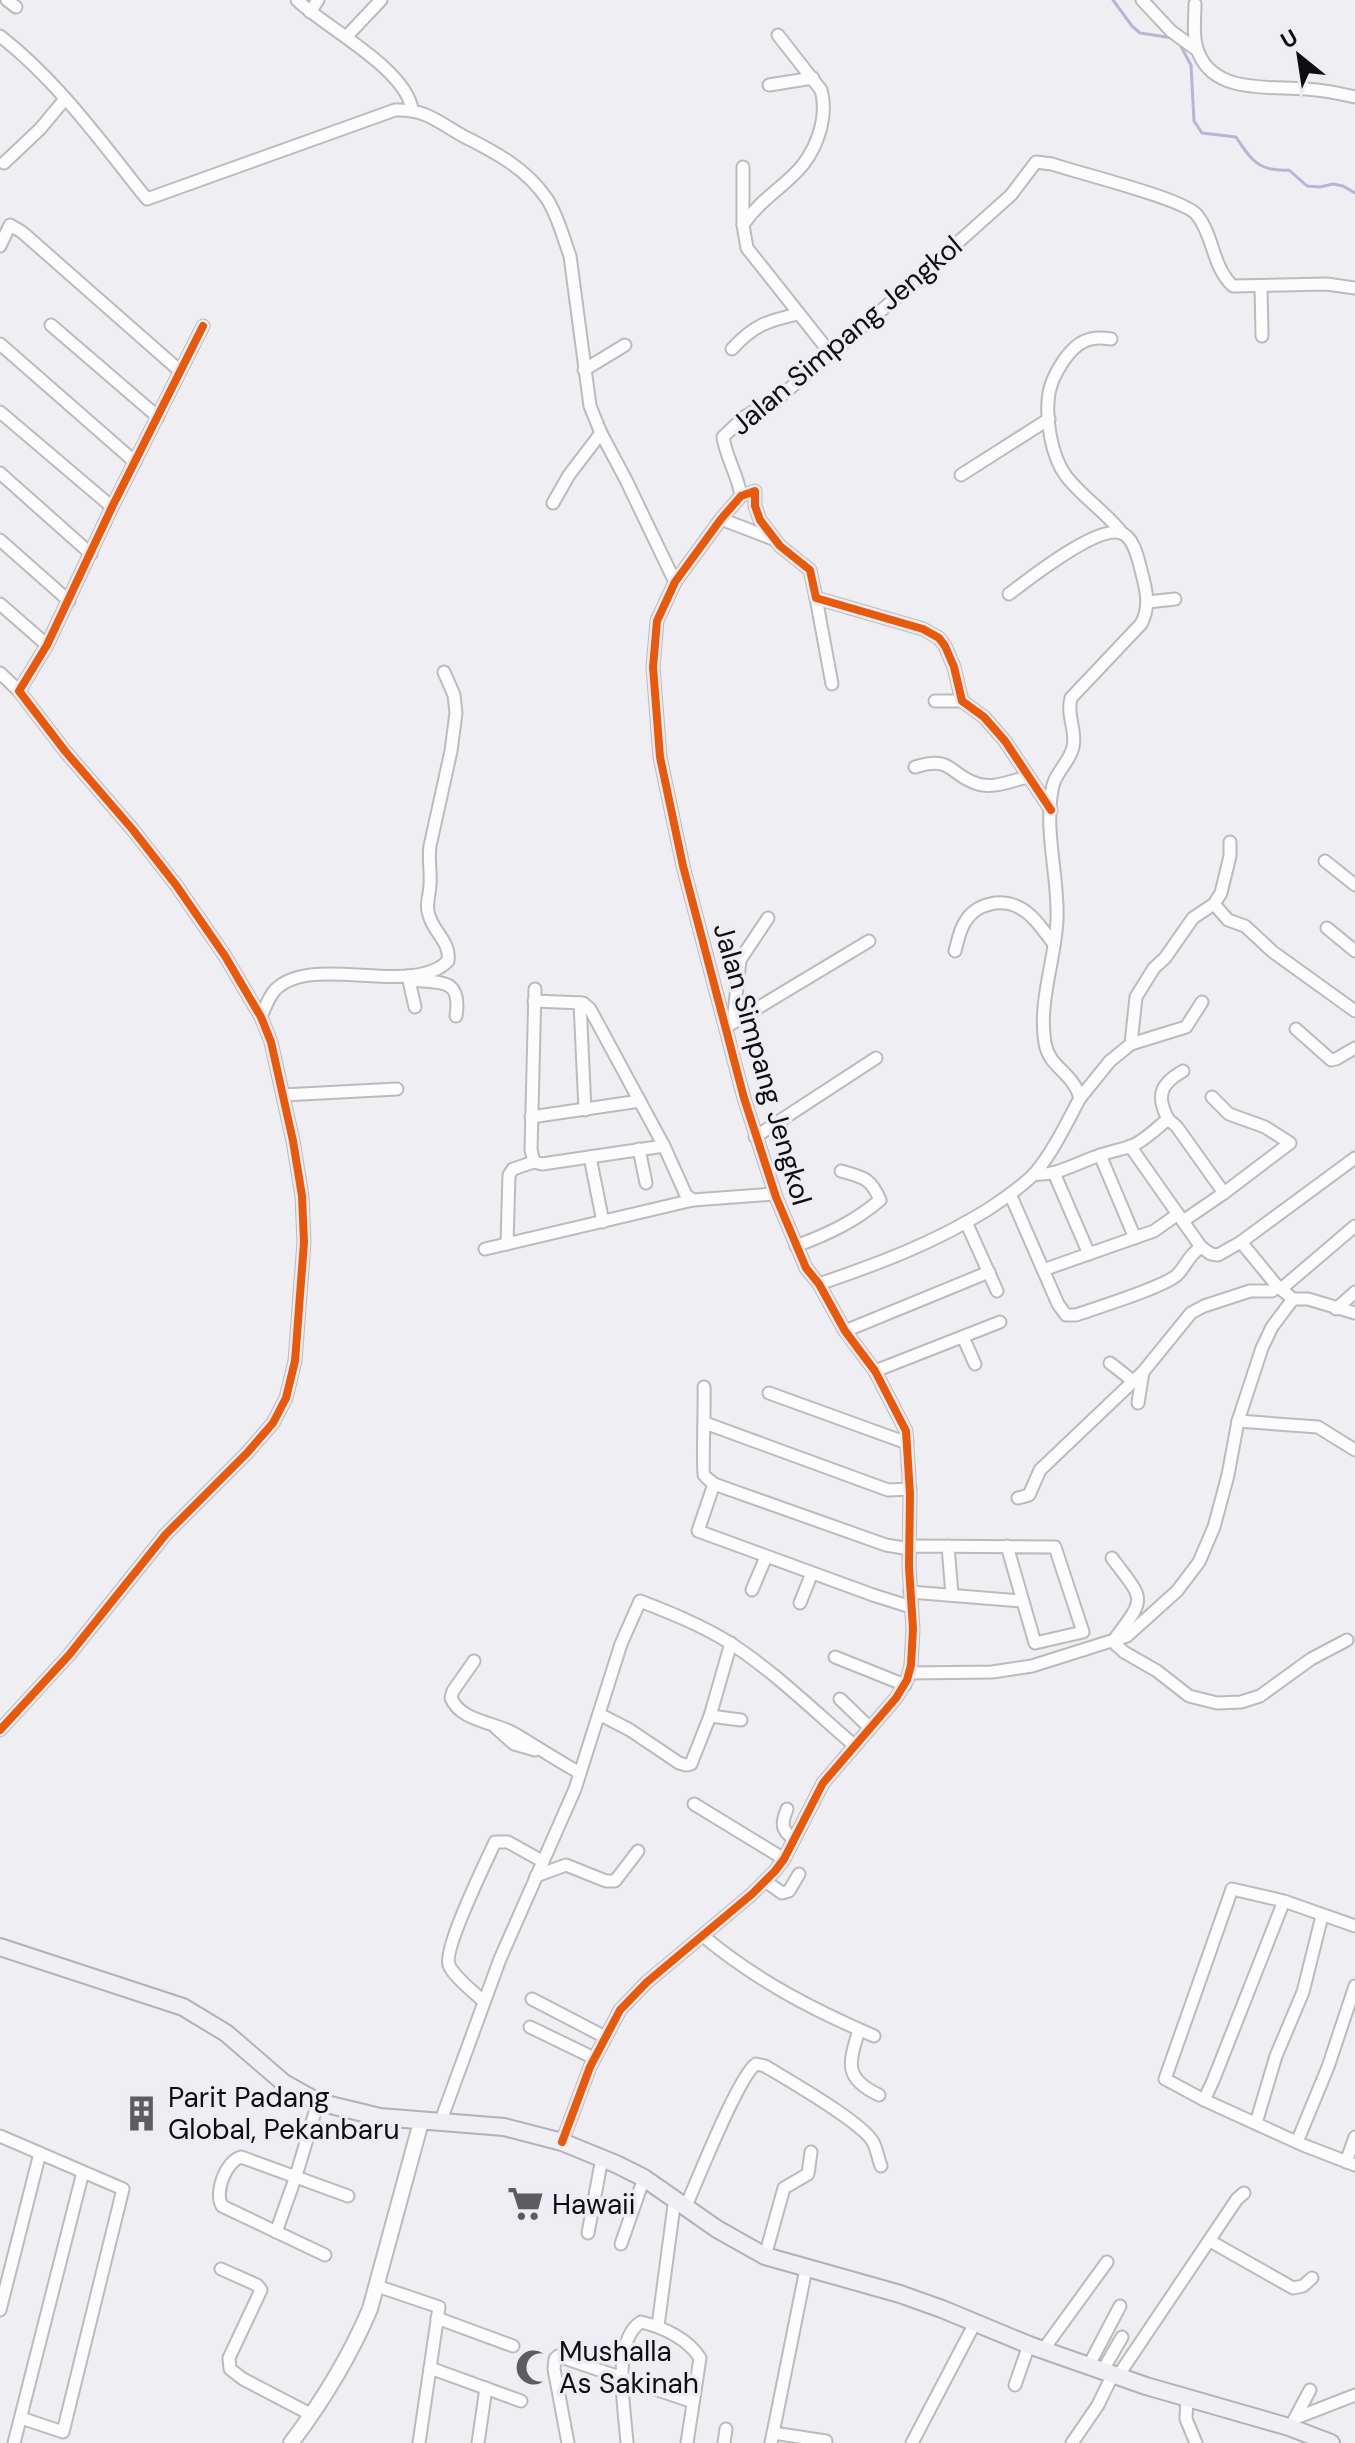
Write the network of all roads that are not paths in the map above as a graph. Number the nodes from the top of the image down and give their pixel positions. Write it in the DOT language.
graph roads {
  1 [pos="297,0"];
  2 [pos="318,0"];
  3 [pos="381,0"];
  4 [pos="1142,0"];
  5 [pos="1195,4"];
  6 [pos="310,12"];
  7 [pos="778,35"];
  8 [pos="0,36"];
  9 [pos="347,36"];
  10 [pos="1197,50"];
  11 [pos="813,78"];
  12 [pos="769,85"];
  13 [pos="1355,97"];
  14 [pos="65,99"];
  15 [pos="412,109"];
  16 [pos="4,163"];
  17 [pos="743,167"];
  18 [pos="743,225"];
  19 [pos="0,246"];
  20 [pos="1261,286"];
  21 [pos="1355,288"];
  22 [pos="798,314"];
  23 [pos="51,325"];
  24 [pos="203,326"];
  25 [pos="1262,336"];
  26 [pos="1111,339"];
  27 [pos="0,344"];
  28 [pos="625,345"];
  29 [pos="732,349"];
  30 [pos="831,354"];
  31 [pos="584,370"];
  32 [pos="180,371"];
  33 [pos="0,412"];
  34 [pos="158,417"];
  35 [pos="1049,419"];
  36 [pos="601,433"];
  37 [pos="135,462"];
  38 [pos="0,473"];
  39 [pos="961,475"];
  40 [pos="741,496"];
  41 [pos="553,503"];
  42 [pos="112,507"];
  43 [pos="721,519"];
  44 [pos="1122,533"];
  45 [pos="773,539"];
  46 [pos="0,540"];
  47 [pos="91,554"];
  48 [pos="675,582"];
  49 [pos="1009,594"];
  50 [pos="816,598"];
  51 [pos="1175,599"];
  52 [pos="69,601"];
  53 [pos="1148,602"];
  54 [pos="0,604"];
  55 [pos="47,645"];
  56 [pos="444,672"];
  57 [pos="0,673"];
  58 [pos="832,684"];
  59 [pos="19,691"];
  60 [pos="935,701"];
  61 [pos="962,701"];
  62 [pos="915,767"];
  63 [pos="1028,777"];
  64 [pos="1051,810"];
  65 [pos="1230,842"];
  66 [pos="1325,861"];
  67 [pos="1355,885"];
  68 [pos="1214,904"];
  69 [pos="768,918"];
  70 [pos="1327,928"];
  71 [pos="869,941"];
  72 [pos="1054,944"];
  73 [pos="955,951"];
  74 [pos="1355,951"];
  75 [pos="409,978"];
  76 [pos="1202,1002"];
  77 [pos="580,1003"];
  78 [pos="415,1007"];
  79 [pos="1355,1011"];
  80 [pos="456,1016"];
  81 [pos="261,1017"];
  82 [pos="730,1024"];
  83 [pos="1296,1029"];
  84 [pos="1131,1044"];
  85 [pos="1355,1048"];
  86 [pos="876,1058"];
  87 [pos="1183,1071"];
  88 [pos="397,1089"];
  89 [pos="283,1095"];
  90 [pos="1212,1097"];
  91 [pos="1080,1098"];
  92 [pos="640,1101"];
  93 [pos="585,1110"];
  94 [pos="531,1117"];
  95 [pos="1168,1119"];
  96 [pos="755,1137"];
  97 [pos="664,1146"];
  98 [pos="1130,1146"];
  99 [pos="639,1149"];
  100 [pos="1100,1155"];
  101 [pos="590,1157"];
  102 [pos="1355,1158"];
  103 [pos="534,1162"];
  104 [pos="841,1171"];
  105 [pos="1054,1173"];
  106 [pos="1034,1174"];
  107 [pos="646,1183"];
  108 [pos="1224,1193"];
  109 [pos="774,1194"];
  110 [pos="1010,1194"];
  111 [pos="693,1200"];
  112 [pos="1180,1218"];
  113 [pos="603,1222"];
  114 [pos="966,1222"];
  115 [pos="1355,1226"];
  116 [pos="1135,1238"];
  117 [pos="1241,1242"];
  118 [pos="507,1244"];
  119 [pos="796,1246"];
  120 [pos="1201,1247"];
  121 [pos="485,1249"];
  122 [pos="1089,1254"];
  123 [pos="1043,1270"];
  124 [pos="989,1272"];
  125 [pos="819,1284"];
  126 [pos="1279,1287"];
  127 [pos="997,1291"];
  128 [pos="1355,1292"];
  129 [pos="1293,1299"];
  130 [pos="1336,1309"];
  131 [pos="1355,1313"];
  132 [pos="1000,1322"];
  133 [pos="845,1331"];
  134 [pos="963,1337"];
  135 [pos="1110,1363"];
  136 [pos="975,1364"];
  137 [pos="875,1371"];
  138 [pos="1143,1372"];
  139 [pos="1133,1381"];
  140 [pos="704,1387"];
  141 [pos="769,1393"];
  142 [pos="1138,1403"];
  143 [pos="1238,1421"];
  144 [pos="705,1423"];
  145 [pos="907,1443"];
  146 [pos="1355,1450"];
  147 [pos="714,1484"];
  148 [pos="910,1489"];
  149 [pos="1018,1498"];
  150 [pos="909,1546"];
  151 [pos="948,1546"];
  152 [pos="1007,1546"];
  153 [pos="766,1557"];
  154 [pos="1112,1558"];
  155 [pos="812,1573"];
  156 [pos="752,1590"];
  157 [pos="910,1592"];
  158 [pos="952,1595"];
  159 [pos="1022,1601"];
  160 [pos="800,1603"];
  161 [pos="911,1607"];
  162 [pos="1347,1640"];
  163 [pos="1112,1641"];
  164 [pos="731,1643"];
  165 [pos="835,1657"];
  166 [pos="474,1661"];
  167 [pos="909,1673"];
  168 [pos="905,1685"];
  169 [pos="840,1699"];
  170 [pos="599,1714"];
  171 [pos="710,1716"];
  172 [pos="741,1720"];
  173 [pos="870,1728"];
  174 [pos="0,1730"];
  175 [pos="855,1746"];
  176 [pos="580,1773"];
  177 [pos="694,1804"];
  178 [pos="787,1809"];
  179 [pos="794,1839"];
  180 [pos="550,1843"];
  181 [pos="638,1851"];
  182 [pos="784,1859"];
  183 [pos="542,1861"];
  184 [pos="566,1865"];
  185 [pos="799,1874"];
  186 [pos="536,1876"];
  187 [pos="765,1881"];
  188 [pos="1284,1901"];
  189 [pos="1322,1916"];
  190 [pos="1355,1926"];
  191 [pos="703,1936"];
  192 [pos="0,1947"];
  193 [pos="1355,1986"];
  194 [pos="532,1999"];
  195 [pos="484,2002"];
  196 [pos="530,2027"];
  197 [pos="859,2030"];
  198 [pos="874,2036"];
  199 [pos="605,2037"];
  200 [pos="594,2058"];
  201 [pos="879,2095"];
  202 [pos="1204,2100"];
  203 [pos="318,2102"];
  204 [pos="421,2122"];
  205 [pos="440,2123"];
  206 [pos="1256,2123"];
  207 [pos="0,2136"];
  208 [pos="1355,2137"];
  209 [pos="562,2142"];
  210 [pos="1297,2142"];
  211 [pos="811,2152"];
  212 [pos="40,2153"];
  213 [pos="602,2158"];
  214 [pos="1350,2164"];
  215 [pos="881,2166"];
  216 [pos="83,2172"];
  217 [pos="296,2176"];
  218 [pos="644,2178"];
  219 [pos="1244,2193"];
  220 [pos="348,2196"];
  221 [pos="680,2202"];
  222 [pos="276,2232"];
  223 [pos="588,2233"];
  224 [pos="1210,2241"];
  225 [pos="621,2244"];
  226 [pos="325,2255"];
  227 [pos="765,2256"];
  228 [pos="1107,2262"];
  229 [pos="221,2269"];
  230 [pos="806,2269"];
  231 [pos="1312,2278"];
  232 [pos="377,2286"];
  233 [pos="1120,2306"];
  234 [pos="0,2310"];
  235 [pos="437,2318"];
  236 [pos="975,2323"];
  237 [pos="658,2326"];
  238 [pos="1122,2337"];
  239 [pos="513,2346"];
  240 [pos="1036,2348"];
  241 [pos="430,2368"];
  242 [pos="1106,2371"];
  243 [pos="623,2378"];
  244 [pos="1015,2385"];
  245 [pos="486,2388"];
  246 [pos="1310,2390"];
  247 [pos="1355,2395"];
  248 [pos="1187,2397"];
  249 [pos="521,2401"];
  250 [pos="693,2402"];
  251 [pos="312,2415"];
  252 [pos="21,2418"];
  253 [pos="1292,2422"];
  254 [pos="726,2429"];
  255 [pos="772,2438"];
  256 [pos="1191,2441"];
  257 [pos="14,2443"];
  258 [pos="291,2443"];
  259 [pos="419,2443"];
  260 [pos="478,2443"];
  261 [pos="568,2443"];
  262 [pos="627,2443"];
  263 [pos="687,2443"];
  264 [pos="724,2443"];
  265 [pos="825,2443"];
  266 [pos="912,2443"];
  267 [pos="1072,2443"];
  268 [pos="1331,2443"];
  1 -- 6 [label="street"];
  2 -- 6 [label="street"];
  3 -- 9 [label="street"];
  4 -- 10 [label="street"];
  5 -- 10 [label="street"];
  6 -- 9 [label="street"];
  7 -- 11 [label="street"];
  8 -- 14 [label="street"];
  9 -- 15 [label="street"];
  10 -- 13 [label="street"];
  11 -- 12 [label="street"];
  11 -- 18 [label="street"];
  14 -- 15 [label="street"];
  14 -- 16 [label="street"];
  15 -- 31 [label="street"];
  17 -- 18 [label="street"];
  18 -- 22 [label="street"];
  19 -- 32 [label="street"];
  20 -- 21 [label="street, Jalan Simpang Jengkol"];
  20 -- 25 [label="street"];
  20 -- 30 [label="street, Jalan Simpang Jengkol"];
  22 -- 29 [label="street"];
  22 -- 30 [label="street"];
  23 -- 34 [label="street"];
  24 -- 32 [label="street"];
  26 -- 35 [label="street"];
  27 -- 37 [label="street"];
  28 -- 31 [label="street"];
  30 -- 40 [label="street, Jalan Simpang Jengkol"];
  31 -- 36 [label="street"];
  32 -- 34 [label="street"];
  33 -- 42 [label="street"];
  34 -- 37 [label="street"];
  35 -- 39 [label="street"];
  35 -- 44 [label="street"];
  36 -- 41 [label="street"];
  36 -- 48 [label="street"];
  37 -- 42 [label="street"];
  38 -- 47 [label="street"];
  40 -- 43 [label="street, Jalan Simpang Jengkol"];
  40 -- 45 [label="street"];
  42 -- 47 [label="street"];
  43 -- 45 [label="street"];
  43 -- 48 [label="street, Jalan Simpang Jengkol"];
  44 -- 49 [label="street"];
  44 -- 53 [label="street"];
  45 -- 50 [label="street"];
  46 -- 52 [label="street"];
  47 -- 52 [label="street"];
  48 -- 82 [label="street, Jalan Simpang Jengkol"];
  50 -- 58 [label="street"];
  50 -- 61 [label="street"];
  51 -- 53 [label="street"];
  52 -- 55 [label="street"];
  53 -- 64 [label="street"];
  54 -- 55 [label="street"];
  55 -- 59 [label="street"];
  56 -- 75 [label="street"];
  57 -- 59 [label="street"];
  59 -- 81 [label="street"];
  60 -- 61 [label="street"];
  61 -- 63 [label="street"];
  62 -- 63 [label="street"];
  63 -- 64 [label="street"];
  64 -- 72 [label="street"];
  65 -- 68 [label="street"];
  66 -- 67 [label="street"];
  68 -- 79 [label="street"];
  68 -- 84 [label="street"];
  69 -- 82 [label="street"];
  70 -- 74 [label="street"];
  71 -- 82 [label="street"];
  72 -- 73 [label="street"];
  72 -- 91 [label="street"];
  75 -- 78 [label="street"];
  75 -- 80 [label="street"];
  75 -- 81 [label="street"];
  76 -- 84 [label="street"];
  77 -- 92 [label="street"];
  77 -- 93 [label="street"];
  77 -- 94 [label="street"];
  81 -- 89 [label="street"];
  82 -- 96 [label="street, Jalan Simpang Jengkol"];
  83 -- 85 [label="street"];
  84 -- 91 [label="street"];
  86 -- 96 [label="street"];
  87 -- 95 [label="street"];
  88 -- 89 [label="street"];
  89 -- 174 [label="street"];
  90 -- 108 [label="street"];
  91 -- 106 [label="street"];
  92 -- 93 [label="street"];
  92 -- 97 [label="street"];
  93 -- 94 [label="street"];
  94 -- 103 [label="street"];
  95 -- 98 [label="street"];
  95 -- 108 [label="street"];
  96 -- 109 [label="street, Jalan Simpang Jengkol"];
  97 -- 99 [label="street"];
  97 -- 111 [label="street"];
  98 -- 100 [label="street"];
  98 -- 112 [label="street"];
  99 -- 101 [label="street"];
  99 -- 107 [label="street"];
  100 -- 105 [label="street"];
  100 -- 116 [label="street"];
  101 -- 103 [label="street"];
  101 -- 113 [label="street"];
  102 -- 117 [label="street"];
  103 -- 118 [label="street"];
  104 -- 119 [label="street"];
  105 -- 106 [label="street"];
  105 -- 122 [label="street"];
  106 -- 110 [label="street"];
  108 -- 112 [label="street"];
  109 -- 111 [label="street"];
  109 -- 119 [label="street, Jalan Simpang Jengkol"];
  110 -- 114 [label="street"];
  110 -- 123 [label="street"];
  111 -- 113 [label="street"];
  112 -- 116 [label="street"];
  112 -- 120 [label="street"];
  113 -- 118 [label="street"];
  114 -- 124 [label="street"];
  114 -- 125 [label="street"];
  115 -- 126 [label="street"];
  116 -- 122 [label="street"];
  117 -- 120 [label="street"];
  117 -- 126 [label="street"];
  118 -- 121 [label="street"];
  119 -- 125 [label="street, Jalan Simpang Jengkol"];
  120 -- 123 [label="street"];
  122 -- 123 [label="street"];
  124 -- 127 [label="street"];
  124 -- 133 [label="street"];
  125 -- 133 [label="street, Jalan Simpang Jengkol"];
  126 -- 129 [label="street"];
  126 -- 138 [label="street"];
  128 -- 130 [label="street"];
  129 -- 130 [label="street"];
  129 -- 143 [label="street"];
  130 -- 131 [label="street"];
  132 -- 134 [label="street"];
  133 -- 137 [label="street, Jalan Simpang Jengkol"];
  134 -- 136 [label="street"];
  134 -- 137 [label="street"];
  135 -- 139 [label="street"];
  137 -- 145 [label="street, Jalan Simpang Jengkol"];
  138 -- 139 [label="street"];
  138 -- 142 [label="street"];
  139 -- 149 [label="street"];
  140 -- 144 [label="street"];
  141 -- 145 [label="street"];
  143 -- 146 [label="street"];
  143 -- 163 [label="street"];
  144 -- 147 [label="street"];
  144 -- 148 [label="street"];
  145 -- 148 [label="street, Jalan Simpang Jengkol"];
  147 -- 150 [label="street"];
  147 -- 153 [label="street"];
  148 -- 150 [label="street, Jalan Simpang Jengkol"];
  150 -- 151 [label="street"];
  150 -- 157 [label="street, Jalan Simpang Jengkol"];
  151 -- 152 [label="street"];
  151 -- 158 [label="street"];
  152 -- 159 [label="street"];
  152 -- 159 [label="street"];
  153 -- 155 [label="street"];
  153 -- 156 [label="street"];
  154 -- 163 [label="street"];
  155 -- 160 [label="street"];
  155 -- 161 [label="street"];
  157 -- 158 [label="street"];
  157 -- 161 [label="street, Jalan Simpang Jengkol"];
  158 -- 159 [label="street"];
  161 -- 167 [label="street, Jalan Simpang Jengkol"];
  162 -- 163 [label="street"];
  163 -- 167 [label="street"];
  164 -- 170 [label="street"];
  164 -- 171 [label="street"];
  164 -- 175 [label="street"];
  165 -- 168 [label="street"];
  166 -- 176 [label="street"];
  167 -- 168 [label="street, Jalan Simpang Jengkol"];
  168 -- 173 [label="street, Jalan Simpang Jengkol"];
  169 -- 173 [label="street"];
  170 -- 171 [label="street"];
  170 -- 176 [label="street"];
  171 -- 172 [label="street"];
  173 -- 175 [label="street, Jalan Simpang Jengkol"];
  175 -- 179 [label="street, Jalan Simpang Jengkol"];
  176 -- 180 [label="street"];
  177 -- 182 [label="street"];
  178 -- 179 [label="street"];
  179 -- 182 [label="street, Jalan Simpang Jengkol"];
  180 -- 183 [label="street"];
  180 -- 184 [label="street"];
  181 -- 184 [label="street"];
  182 -- 187 [label="street, Jalan Simpang Jengkol"];
  183 -- 186 [label="street"];
  183 -- 195 [label="street"];
  184 -- 186 [label="street"];
  185 -- 187 [label="street"];
  186 -- 195 [label="street"];
  187 -- 191 [label="street, Jalan Simpang Jengkol"];
  188 -- 189 [label="street"];
  188 -- 202 [label="street"];
  188 -- 202 [label="street"];
  189 -- 190 [label="street"];
  189 -- 206 [label="street"];
  191 -- 197 [label="street"];
  191 -- 199 [label="street, Jalan Simpang Jengkol"];
  192 -- 203 [label="main road"];
  193 -- 210 [label="street"];
  194 -- 199 [label="street"];
  195 -- 205 [label="street"];
  196 -- 200 [label="street"];
  197 -- 198 [label="street"];
  197 -- 201 [label="street"];
  199 -- 200 [label="street, Jalan Simpang Jengkol"];
  200 -- 209 [label="street, Jalan Simpang Jengkol"];
  202 -- 206 [label="street"];
  203 -- 204 [label="main road"];
  203 -- 217 [label="street"];
  204 -- 205 [label="main road"];
  204 -- 232 [label="street"];
  205 -- 209 [label="main road"];
  206 -- 210 [label="street"];
  207 -- 212 [label="street"];
  208 -- 214 [label="street"];
  209 -- 213 [label="main road"];
  210 -- 214 [label="street"];
  211 -- 227 [label="street"];
  212 -- 216 [label="street"];
  212 -- 234 [label="street"];
  213 -- 218 [label="main road"];
  213 -- 223 [label="street"];
  215 -- 221 [label="street"];
  216 -- 252 [label="street"];
  216 -- 252 [label="street"];
  217 -- 220 [label="street"];
  217 -- 222 [label="street"];
  217 -- 222 [label="street"];
  218 -- 221 [label="main road"];
  218 -- 225 [label="street"];
  219 -- 224 [label="street"];
  221 -- 227 [label="main road"];
  221 -- 237 [label="street"];
  222 -- 226 [label="street"];
  224 -- 231 [label="street"];
  224 -- 242 [label="street"];
  227 -- 230 [label="main road"];
  228 -- 240 [label="street"];
  229 -- 251 [label="street"];
  230 -- 236 [label="main road"];
  230 -- 255 [label="street"];
  232 -- 235 [label="street"];
  232 -- 251 [label="street"];
  233 -- 242 [label="street"];
  235 -- 239 [label="street"];
  235 -- 241 [label="street"];
  236 -- 240 [label="main road"];
  236 -- 266 [label="street"];
  237 -- 243 [label="street"];
  237 -- 250 [label="street"];
  238 -- 242 [label="street"];
  240 -- 242 [label="main road"];
  240 -- 244 [label="street"];
  241 -- 245 [label="street"];
  241 -- 259 [label="street"];
  242 -- 248 [label="main road"];
  242 -- 267 [label="street"];
  243 -- 250 [label="street"];
  243 -- 261 [label="street"];
  243 -- 262 [label="street"];
  245 -- 249 [label="street"];
  245 -- 260 [label="street"];
  246 -- 253 [label="street"];
  247 -- 253 [label="street"];
  248 -- 253 [label="main road"];
  248 -- 256 [label="street"];
  250 -- 263 [label="street"];
  251 -- 258 [label="street"];
  252 -- 257 [label="street"];
  253 -- 268 [label="main road"];
  254 -- 264 [label="street"];
  255 -- 265 [label="street"];
}
